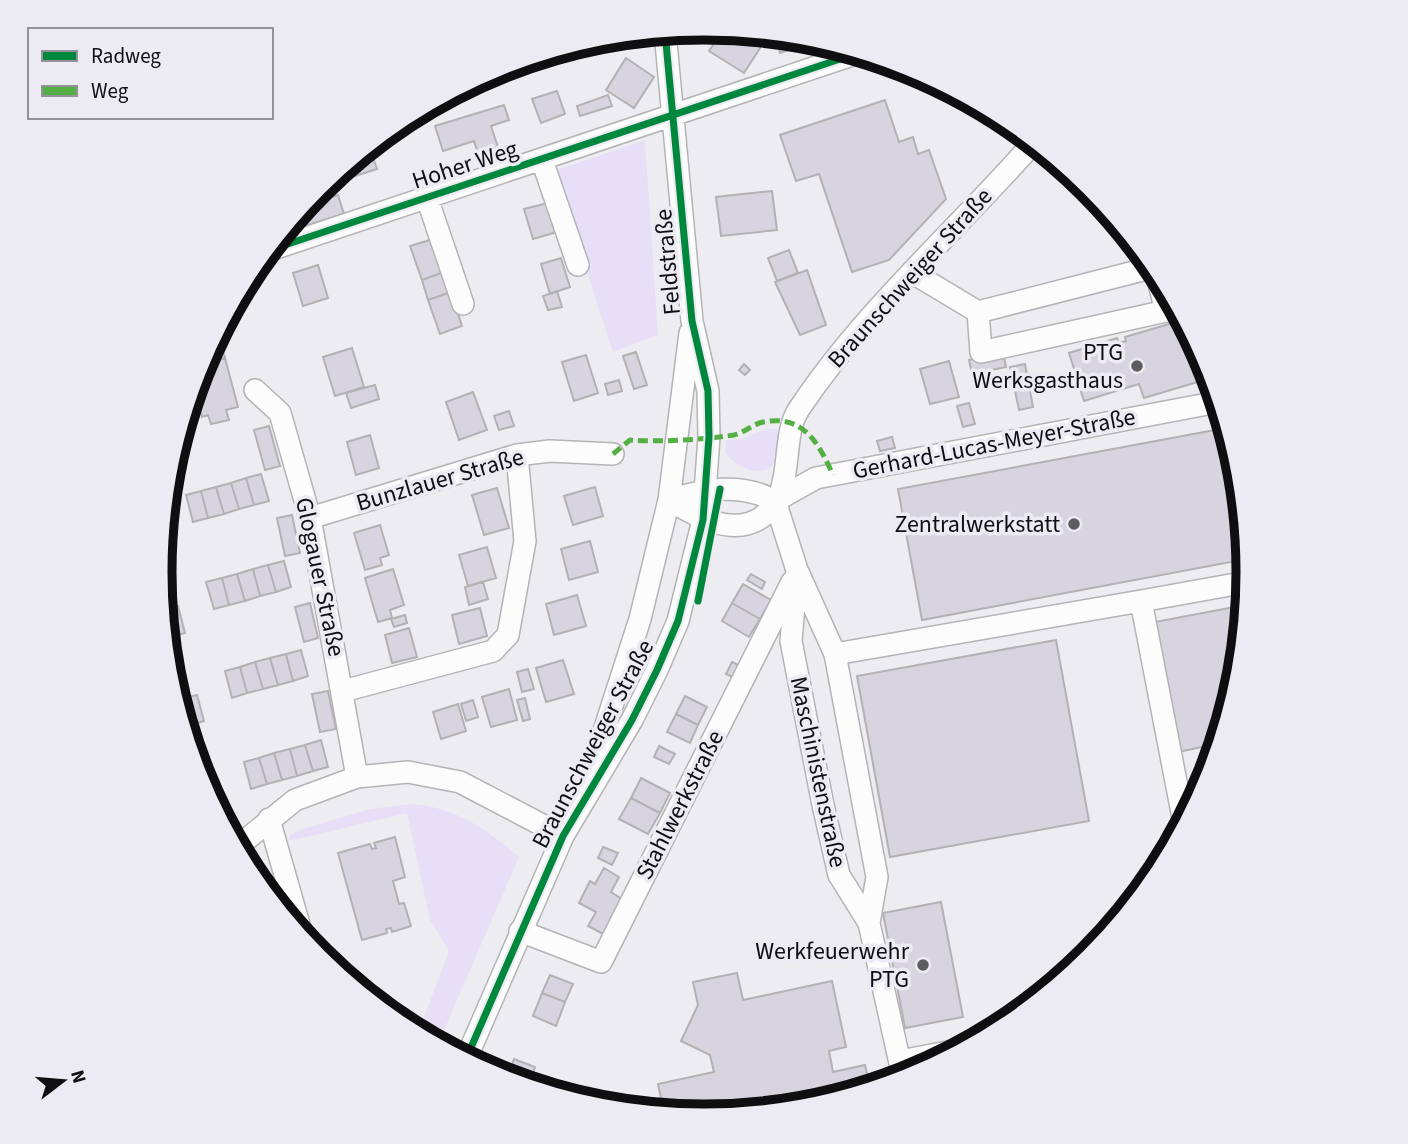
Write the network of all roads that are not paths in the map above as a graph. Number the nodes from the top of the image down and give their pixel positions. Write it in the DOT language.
graph roads {
  1 [pos="666,41"];
  2 [pos="842,58"];
  3 [pos="674,113"];
  4 [pos="1027,149"];
  5 [pos="542,160"];
  6 [pos="427,198"];
  7 [pos="284,245"];
  8 [pos="578,265"];
  9 [pos="1142,271"];
  10 [pos="913,273"];
  11 [pos="463,304"];
  12 [pos="1165,305"];
  13 [pos="978,312"];
  14 [pos="692,321"];
  15 [pos="255,390"];
  16 [pos="1209,403"];
  17 [pos="613,454"];
  18 [pos="517,455"];
  19 [pos="706,488"];
  20 [pos="669,499"];
  21 [pos="775,501"];
  22 [pos="310,518"];
  23 [pos="703,520"];
  24 [pos="797,570"];
  25 [pos="1236,584"];
  26 [pos="1141,601"];
  27 [pos="835,654"];
  28 [pos="343,691"];
  29 [pos="357,776"];
  30 [pos="1181,807"];
  31 [pos="578,808"];
  32 [pos="269,819"];
  33 [pos="563,836"];
  34 [pos="245,840"];
  35 [pos="296,913"];
  36 [pos="869,923"];
  37 [pos="520,931"];
  38 [pos="470,1049"];
  39 [pos="901,1065"];
  1 -- 3 [label="street, Feldstraße"];
  2 -- 3 [label="street, Hoher Weg"];
  3 -- 5 [label="street, Hoher Weg"];
  3 -- 14 [label="street, Feldstraße"];
  4 -- 10 [label="street, Braunschweiger Straße"];
  5 -- 6 [label="street, Hoher Weg"];
  5 -- 8 [label="street, Hoher Weg"];
  6 -- 7 [label="street, Hoher Weg"];
  6 -- 11 [label="street, Hoher Weg"];
  9 -- 13 [label="street"];
  10 -- 13 [label="street"];
  10 -- 21 [label="street, Braunschweiger Straße"];
  12 -- 13 [label="street"];
  14 -- 19 [label="street, Feldstraße"];
  14 -- 20 [label="street, Feldstraße"];
  15 -- 22 [label="street, Glogauer Straße"];
  16 -- 21 [label="street, Gerhard-Lucas-Meyer-Straße"];
  17 -- 18 [label="street, Bunzlauer Straße"];
  18 -- 22 [label="street, Bunzlauer Straße"];
  18 -- 28 [label="street"];
  19 -- 20 [label="street"];
  19 -- 21 [label="street"];
  19 -- 23 [label="street, Feldstraße"];
  20 -- 23 [label="street"];
  20 -- 31 [label="street, Braunschweiger Straße"];
  21 -- 23 [label="street, Gerhard-Lucas-Meyer-Straße"];
  21 -- 24 [label="street, Maschinistenstraße"];
  22 -- 28 [label="street, Glogauer Straße"];
  23 -- 31 [label="street, Braunschweiger Straße"];
  24 -- 27 [label="street"];
  24 -- 36 [label="street, Maschinistenstraße"];
  24 -- 37 [label="street, Stahlwerkstraße"];
  25 -- 26 [label="street"];
  26 -- 27 [label="street"];
  26 -- 30 [label="street"];
  27 -- 36 [label="street"];
  28 -- 29 [label="street, Glogauer Straße"];
  29 -- 32 [label="street"];
  29 -- 33 [label="street"];
  31 -- 33 [label="street, Braunschweiger Straße"];
  32 -- 34 [label="street"];
  32 -- 35 [label="street"];
  33 -- 37 [label="street, Braunschweiger Straße"];
  36 -- 39 [label="street, Maschinistenstraße"];
  37 -- 38 [label="street, Braunschweiger Straße"];
}
